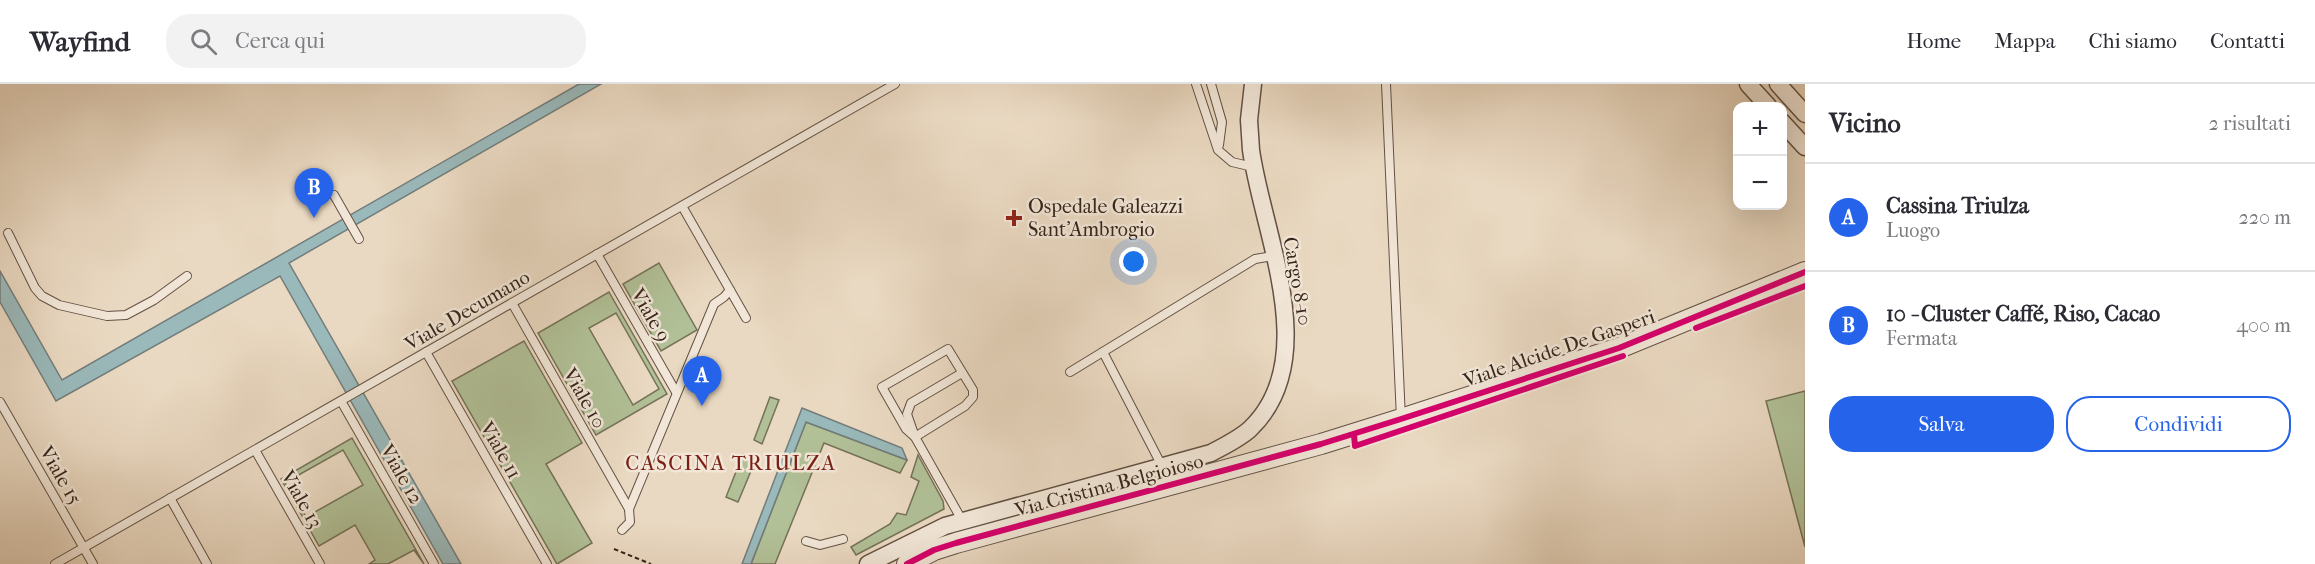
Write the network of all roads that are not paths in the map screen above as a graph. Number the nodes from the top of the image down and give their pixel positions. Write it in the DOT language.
graph roads {
  1 [pos="895,84"];
  2 [pos="1196,84"];
  3 [pos="1211,84"];
  4 [pos="1253,84"];
  5 [pos="1386,84"];
  6 [pos="1748,84"];
  7 [pos="1778,84"];
  8 [pos="1764,102"];
  9 [pos="1805,114"];
  10 [pos="1787,127"];
  11 [pos="1805,147"];
  12 [pos="1218,150"];
  13 [pos="1253,167"];
  14 [pos="334,195"];
  15 [pos="682,206"];
  16 [pos="9,233"];
  17 [pos="359,239"];
  18 [pos="597,254"];
  19 [pos="1273,256"];
  20 [pos="1804,272"];
  21 [pos="187,276"];
  22 [pos="730,290"];
  23 [pos="512,303"];
  24 [pos="746,318"];
  25 [pos="426,352"];
  26 [pos="1103,352"];
  27 [pos="1070,372"];
  28 [pos="962,373"];
  29 [pos="676,392"];
  30 [pos="341,401"];
  31 [pos="0,402"];
  32 [pos="1401,419"];
  33 [pos="915,436"];
  34 [pos="1321,444"];
  35 [pos="255,450"];
  36 [pos="1162,468"];
  37 [pos="170,498"];
  38 [pos="629,509"];
  39 [pos="963,522"];
  40 [pos="622,531"];
  41 [pos="843,539"];
  42 [pos="806,541"];
  43 [pos="83,548"];
  44 [pos="55,564"];
  45 [pos="93,564"];
  46 [pos="207,564"];
  47 [pos="320,564"];
  48 [pos="434,564"];
  49 [pos="547,564"];
  50 [pos="868,564"];
  51 [pos="908,564"];
  1 -- 15 [label="lane, Viale Decumano"];
  2 -- 12 [label="lane"];
  3 -- 12 [label="lane"];
  4 -- 13 [label="street, Cargo 8-10"];
  5 -- 32 [label="lane"];
  6 -- 8 [label="street"];
  7 -- 9 [label="street"];
  10 -- 11 [label="street"];
  12 -- 13 [label="lane"];
  13 -- 19 [label="street, Cargo 8-10"];
  14 -- 17 [label="lane"];
  15 -- 18 [label="lane, Viale Decumano"];
  15 -- 22 [label="lane"];
  16 -- 21 [label="lane"];
  18 -- 23 [label="lane, Viale Decumano"];
  18 -- 29 [label="lane, Viale 9"];
  19 -- 26 [label="lane"];
  19 -- 36 [label="street, Cargo 8-10"];
  20 -- 32 [label="street, Viale Alcide De Gasperi"];
  22 -- 24 [label="lane"];
  22 -- 29 [label="lane"];
  23 -- 25 [label="lane, Viale Decumano"];
  23 -- 38 [label="lane, Viale 10"];
  25 -- 30 [label="lane, Viale Decumano"];
  25 -- 49 [label="lane, Viale 11"];
  26 -- 27 [label="lane"];
  26 -- 36 [label="lane"];
  28 -- 33 [label="lane"];
  28 -- 33 [label="lane"];
  28 -- 33 [label="lane"];
  29 -- 38 [label="lane"];
  30 -- 35 [label="lane, Viale Decumano"];
  30 -- 48 [label="lane, Viale 12"];
  31 -- 43 [label="lane, Viale 15"];
  32 -- 34 [label="street, Viale Alcide De Gasperi"];
  33 -- 39 [label="lane"];
  34 -- 51 [label="street, Via Cristina Belgioioso"];
  35 -- 37 [label="lane, Viale Decumano"];
  35 -- 47 [label="lane, Viale 13"];
  36 -- 39 [label="street, Cargo 8-10"];
  37 -- 43 [label="lane, Viale Decumano"];
  37 -- 46 [label="lane"];
  38 -- 40 [label="lane"];
  39 -- 50 [label="street, Cargo 8-10"];
  41 -- 42 [label="lane"];
  43 -- 44 [label="lane, Viale Decumano"];
  43 -- 45 [label="lane, Viale 15"];
}
